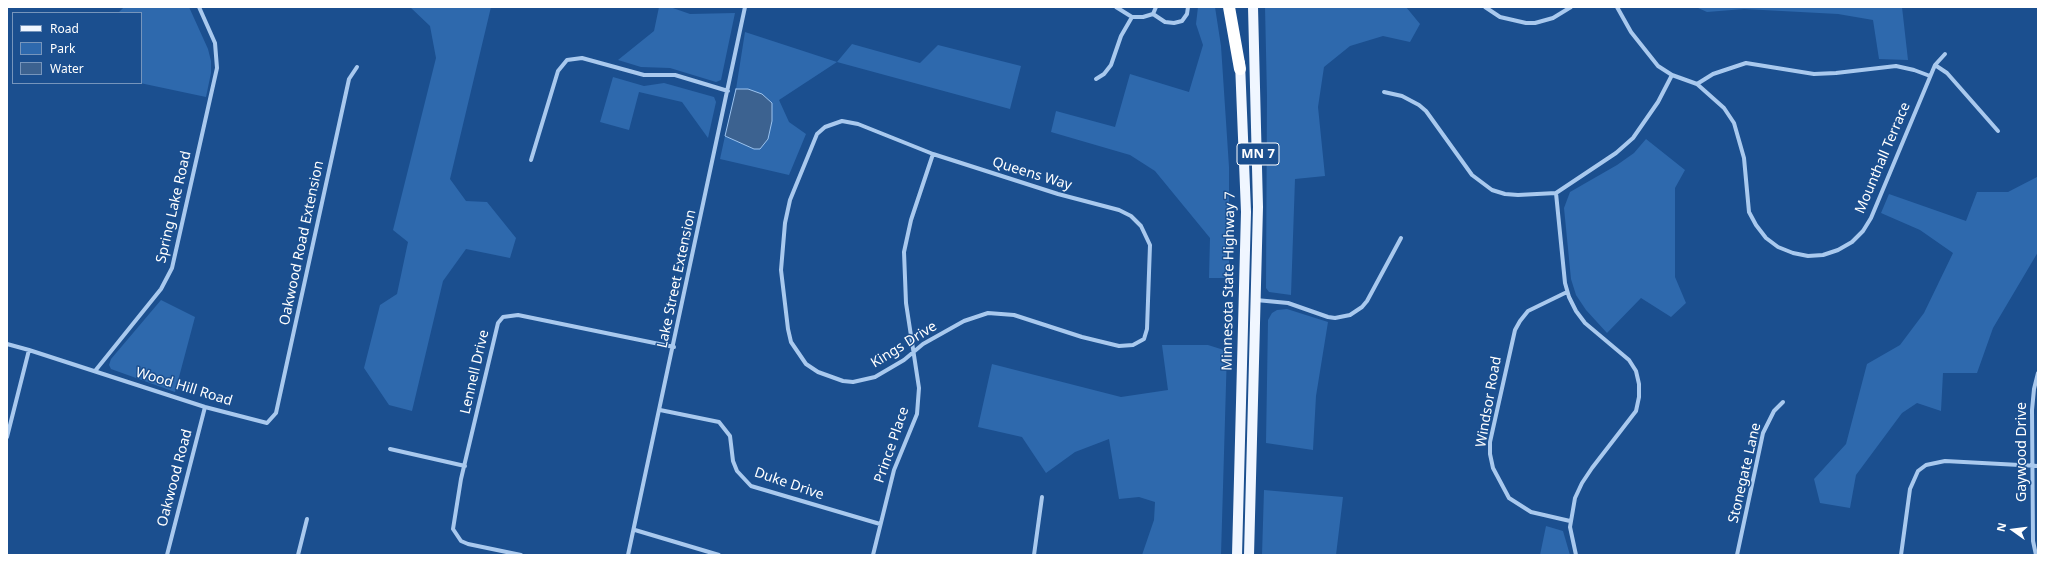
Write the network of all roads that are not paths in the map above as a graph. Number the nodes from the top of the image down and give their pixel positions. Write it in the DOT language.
graph roads {
  1 [pos="199,7"];
  2 [pos="746,7"];
  3 [pos="1116,7"];
  4 [pos="1156,7"];
  5 [pos="1188,7"];
  6 [pos="1229,7"];
  7 [pos="1235,7"];
  8 [pos="1253,7"];
  9 [pos="1485,7"];
  10 [pos="1571,7"];
  11 [pos="1617,7"];
  12 [pos="1153,14"];
  13 [pos="1132,17"];
  14 [pos="1945,54"];
  15 [pos="1935,65"];
  16 [pos="358,66"];
  17 [pos="1240,69"];
  18 [pos="1672,76"];
  19 [pos="1930,76"];
  20 [pos="1096,79"];
  21 [pos="1697,84"];
  22 [pos="728,91"];
  23 [pos="1384,92"];
  24 [pos="1998,131"];
  25 [pos="813,143"];
  26 [pos="932,154"];
  27 [pos="531,160"];
  28 [pos="1556,193"];
  29 [pos="1401,238"];
  30 [pos="1567,292"];
  31 [pos="1256,300"];
  32 [pos="1144,339"];
  33 [pos="7,344"];
  34 [pos="674,347"];
  35 [pos="29,350"];
  36 [pos="912,353"];
  37 [pos="95,371"];
  38 [pos="2038,373"];
  39 [pos="1783,402"];
  40 [pos="205,407"];
  41 [pos="660,410"];
  42 [pos="267,423"];
  43 [pos="7,437"];
  44 [pos="390,449"];
  45 [pos="465,466"];
  46 [pos="2033,466"];
  47 [pos="2038,466"];
  48 [pos="1042,497"];
  49 [pos="307,519"];
  50 [pos="1570,521"];
  51 [pos="880,524"];
  52 [pos="635,530"];
  53 [pos="167,555"];
  54 [pos="298,555"];
  55 [pos="521,555"];
  56 [pos="628,555"];
  57 [pos="718,555"];
  58 [pos="873,555"];
  59 [pos="1034,555"];
  60 [pos="1237,555"];
  61 [pos="1249,555"];
  62 [pos="1576,555"];
  63 [pos="1737,555"];
  64 [pos="1901,555"];
  65 [pos="2036,555"];
  1 -- 37 [label="street, Spring Lake Road"];
  2 -- 22 [label="street, Lake Street Extension"];
  3 -- 13 [label="street"];
  4 -- 12 [label="street"];
  5 -- 12 [label="street"];
  6 -- 17 [label="highway"];
  7 -- 17 [label="main road, Minnesota State Highway 7 / MN 7"];
  8 -- 31 [label="main road, Minnesota State Highway 7 / MN 7"];
  9 -- 10 [label="street"];
  11 -- 18 [label="street"];
  12 -- 13 [label="street"];
  13 -- 20 [label="street"];
  14 -- 15 [label="street, Mounthall Terrace"];
  15 -- 19 [label="street, Mounthall Terrace"];
  15 -- 24 [label="street"];
  16 -- 42 [label="street, Oakwood Road Extension"];
  17 -- 60 [label="main road, Minnesota State Highway 7 / MN 7"];
  18 -- 21 [label="street"];
  18 -- 28 [label="street"];
  19 -- 21 [label="street"];
  19 -- 21 [label="street, Mounthall Terrace"];
  22 -- 27 [label="street"];
  22 -- 34 [label="street, Lake Street Extension"];
  23 -- 28 [label="street"];
  25 -- 26 [label="street, Queens Way"];
  25 -- 36 [label="street, Kings Drive"];
  26 -- 32 [label="street, Queens Way"];
  26 -- 36 [label="street, Prince Place"];
  28 -- 30 [label="street"];
  29 -- 31 [label="street"];
  30 -- 50 [label="street"];
  30 -- 50 [label="street, Windsor Road"];
  31 -- 61 [label="main road, Minnesota State Highway 7 / MN 7"];
  32 -- 36 [label="street, Kings Drive"];
  33 -- 35 [label="street"];
  34 -- 41 [label="street, Lake Street Extension"];
  34 -- 45 [label="street, Lennell Drive"];
  35 -- 37 [label="street"];
  35 -- 43 [label="street"];
  36 -- 51 [label="street, Prince Place"];
  37 -- 40 [label="street, Wood Hill Road"];
  38 -- 46 [label="street, Gaywood Drive"];
  39 -- 63 [label="street, Stonegate Lane"];
  40 -- 42 [label="street, Wood Hill Road"];
  40 -- 53 [label="street, Oakwood Road"];
  41 -- 51 [label="street, Duke Drive"];
  41 -- 52 [label="street, Lake Street Extension"];
  44 -- 45 [label="street"];
  45 -- 55 [label="street, Lennell Drive"];
  46 -- 47 [label="street"];
  46 -- 64 [label="street"];
  46 -- 65 [label="street, Gaywood Drive"];
  48 -- 59 [label="street"];
  49 -- 54 [label="street"];
  50 -- 62 [label="street"];
  51 -- 58 [label="street, Prince Place"];
  52 -- 56 [label="street, Lake Street Extension"];
  52 -- 57 [label="street"];
}
